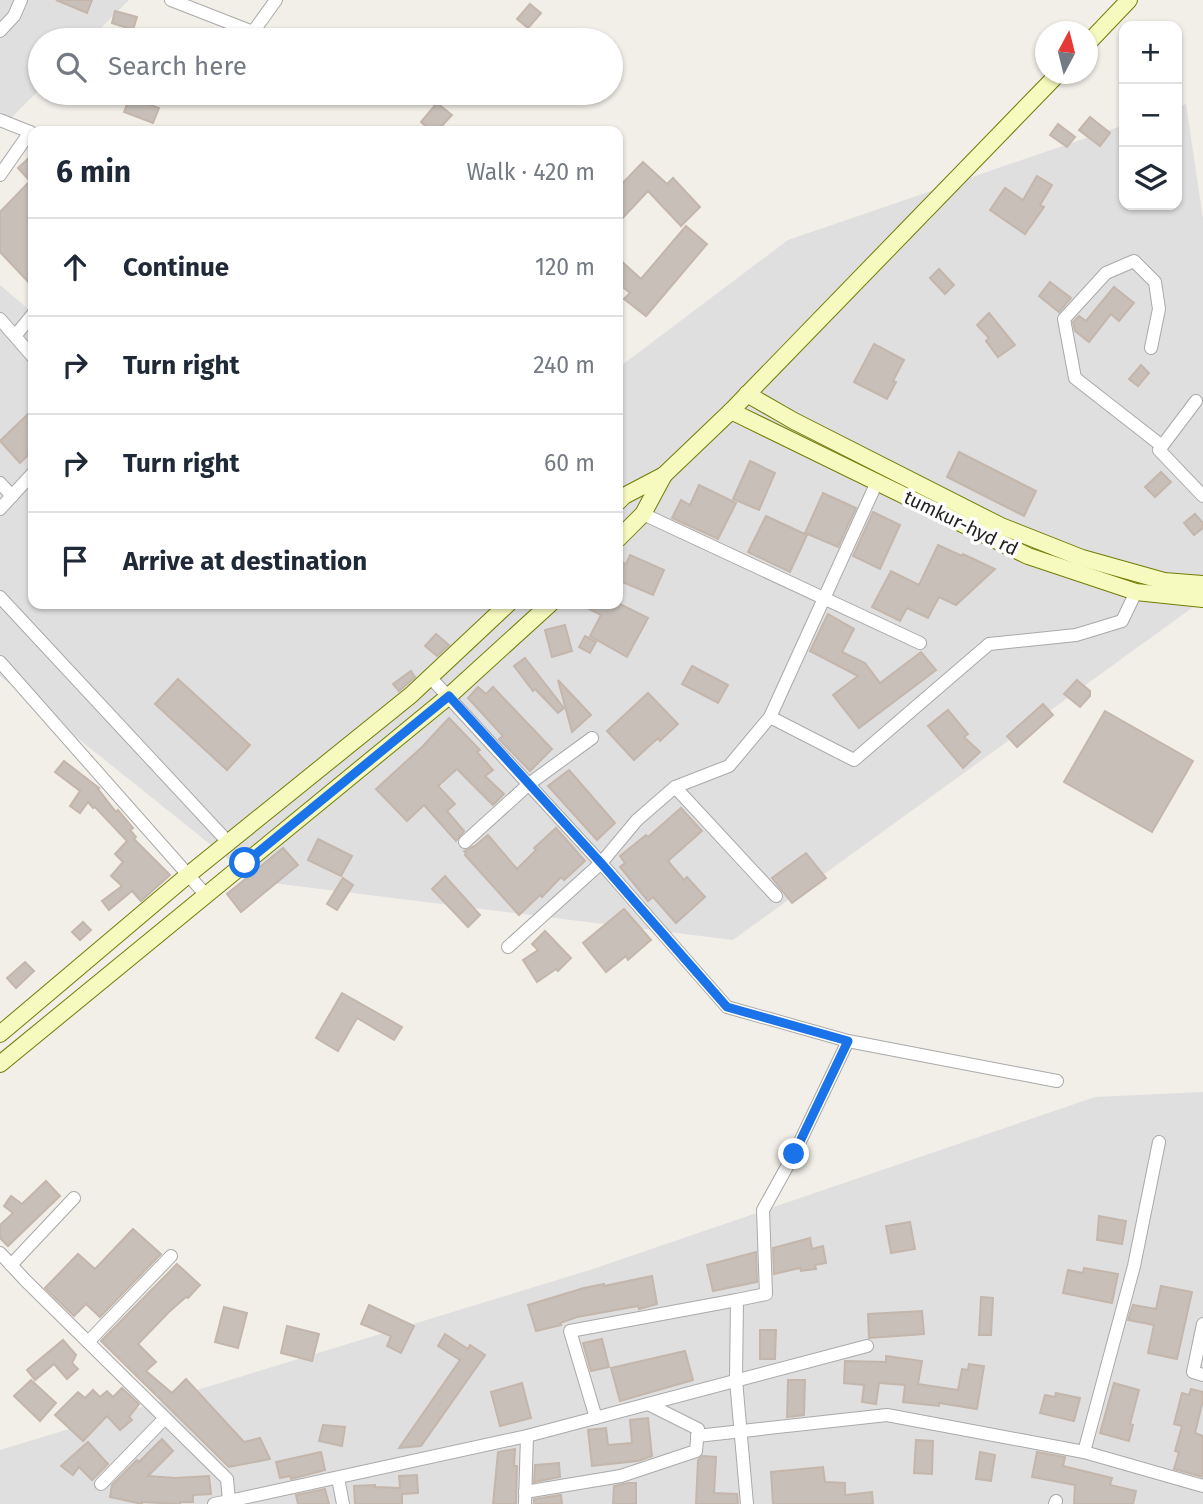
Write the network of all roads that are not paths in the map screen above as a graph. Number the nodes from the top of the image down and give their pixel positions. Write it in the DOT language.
graph roads {
  1 [pos="21,0"];
  2 [pos="171,0"];
  3 [pos="276,0"];
  4 [pos="1129,0"];
  5 [pos="243,28"];
  6 [pos="256,28"];
  7 [pos="0,31"];
  8 [pos="1098,32"];
  9 [pos="1048,84"];
  10 [pos="0,120"];
  11 [pos="28,131"];
  12 [pos="28,138"];
  13 [pos="0,175"];
  14 [pos="0,319"];
  15 [pos="28,320"];
  16 [pos="15,336"];
  17 [pos="1151,348"];
  18 [pos="28,351"];
  19 [pos="747,394"];
  20 [pos="1196,401"];
  21 [pos="731,411"];
  22 [pos="1162,446"];
  23 [pos="664,475"];
  24 [pos="28,478"];
  25 [pos="0,482"];
  26 [pos="877,482"];
  27 [pos="12,496"];
  28 [pos="1203,496"];
  29 [pos="623,497"];
  30 [pos="0,509"];
  31 [pos="643,514"];
  32 [pos="623,534"];
  33 [pos="1203,584"];
  34 [pos="1136,592"];
  35 [pos="0,597"];
  36 [pos="824,597"];
  37 [pos="1203,599"];
  38 [pos="503,609"];
  39 [pos="545,609"];
  40 [pos="920,643"];
  41 [pos="0,662"];
  42 [pos="430,677"];
  43 [pos="449,696"];
  44 [pos="770,717"];
  45 [pos="592,738"];
  46 [pos="529,783"];
  47 [pos="675,787"];
  48 [pos="229,842"];
  49 [pos="465,842"];
  50 [pos="601,863"];
  51 [pos="188,875"];
  52 [pos="205,894"];
  53 [pos="776,896"];
  54 [pos="508,947"];
  55 [pos="0,1034"];
  56 [pos="848,1041"];
  57 [pos="0,1064"];
  58 [pos="1058,1081"];
  59 [pos="1159,1142"];
  60 [pos="74,1198"];
  61 [pos="0,1253"];
  62 [pos="171,1256"];
  63 [pos="11,1265"];
  64 [pos="737,1300"];
  65 [pos="1203,1324"];
  66 [pos="88,1342"];
  67 [pos="867,1346"];
  68 [pos="1203,1375"];
  69 [pos="736,1380"];
  70 [pos="648,1404"];
  71 [pos="165,1418"];
  72 [pos="596,1418"];
  73 [pos="741,1431"];
  74 [pos="527,1436"];
  75 [pos="697,1436"];
  76 [pos="1084,1452"];
  77 [pos="338,1478"];
  78 [pos="101,1484"];
  79 [pos="1203,1486"];
  80 [pos="525,1498"];
  81 [pos="220,1503"];
  82 [pos="343,1504"];
  83 [pos="747,1504"];
  1 -- 7 [label="street"];
  2 -- 5 [label="street"];
  3 -- 6 [label="street"];
  4 -- 8 [label="main road"];
  9 -- 19 [label="main road"];
  10 -- 11 [label="street"];
  12 -- 13 [label="street"];
  14 -- 16 [label="street"];
  15 -- 16 [label="street"];
  16 -- 18 [label="street"];
  17 -- 22 [label="street"];
  19 -- 21 [label="main road"];
  19 -- 33 [label="main road"];
  20 -- 22 [label="street"];
  21 -- 23 [label="main road"];
  21 -- 26 [label="main road, tumkur-hyd rd"];
  22 -- 28 [label="street"];
  23 -- 29 [label="main road"];
  23 -- 31 [label="main road"];
  24 -- 27 [label="street"];
  25 -- 27 [label="street"];
  26 -- 34 [label="main road, tumkur-hyd rd"];
  26 -- 36 [label="street"];
  27 -- 30 [label="street"];
  31 -- 32 [label="main road"];
  31 -- 36 [label="street"];
  34 -- 37 [label="main road, tumkur-hyd rd"];
  34 -- 44 [label="street"];
  35 -- 48 [label="street"];
  36 -- 40 [label="street"];
  36 -- 44 [label="street"];
  38 -- 42 [label="main road"];
  39 -- 43 [label="main road"];
  41 -- 51 [label="street"];
  42 -- 43 [label="street"];
  42 -- 48 [label="main road"];
  43 -- 46 [label="street"];
  43 -- 52 [label="main road"];
  44 -- 47 [label="street"];
  45 -- 46 [label="street"];
  46 -- 49 [label="street"];
  46 -- 50 [label="street"];
  47 -- 50 [label="street"];
  47 -- 53 [label="street"];
  48 -- 51 [label="main road"];
  50 -- 54 [label="street"];
  50 -- 56 [label="street"];
  51 -- 52 [label="street"];
  51 -- 55 [label="main road"];
  52 -- 57 [label="main road"];
  56 -- 58 [label="street"];
  56 -- 64 [label="street"];
  59 -- 76 [label="street"];
  60 -- 63 [label="street"];
  61 -- 63 [label="street"];
  62 -- 66 [label="street"];
  63 -- 66 [label="street"];
  64 -- 69 [label="street"];
  64 -- 72 [label="street"];
  65 -- 68 [label="street"];
  66 -- 71 [label="street"];
  67 -- 69 [label="street"];
  69 -- 70 [label="street"];
  69 -- 73 [label="street"];
  70 -- 72 [label="street"];
  70 -- 75 [label="street"];
  71 -- 78 [label="street"];
  71 -- 81 [label="street"];
  72 -- 74 [label="street"];
  73 -- 75 [label="street"];
  73 -- 76 [label="street"];
  73 -- 83 [label="street"];
  74 -- 77 [label="street"];
  74 -- 80 [label="street"];
  75 -- 80 [label="street"];
  76 -- 79 [label="street"];
  77 -- 81 [label="street"];
  77 -- 82 [label="street"];
}
